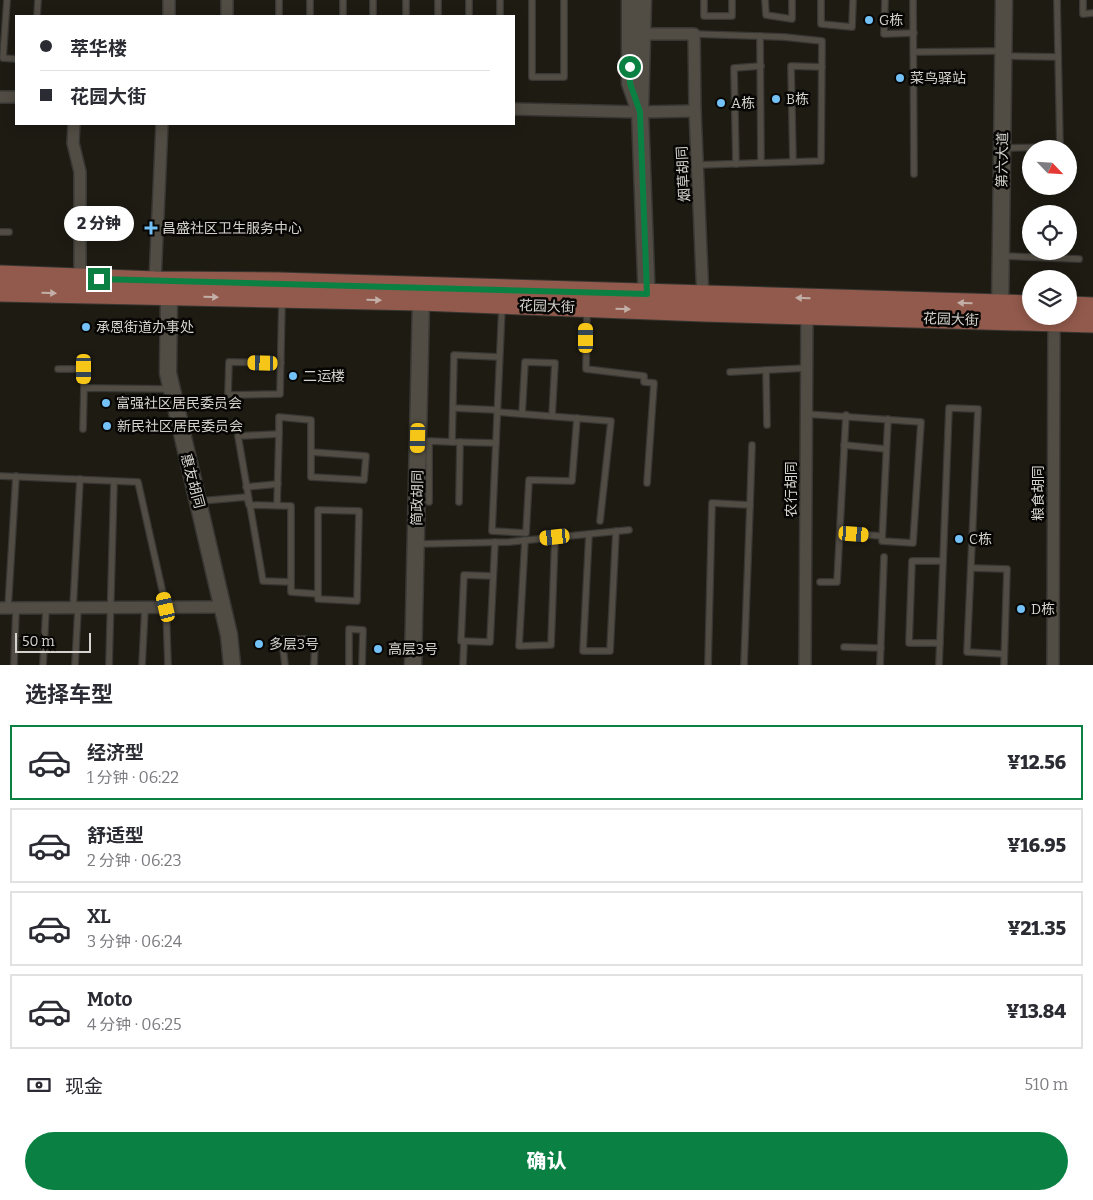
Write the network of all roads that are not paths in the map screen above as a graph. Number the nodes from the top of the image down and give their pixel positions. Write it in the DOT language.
graph roads {
  1 [pos="7,0"];
  2 [pos="38,0"];
  3 [pos="169,0"];
  4 [pos="227,0"];
  5 [pos="279,0"];
  6 [pos="310,0"];
  7 [pos="343,0"];
  8 [pos="373,0"];
  9 [pos="406,0"];
  10 [pos="438,0"];
  11 [pos="469,0"];
  12 [pos="500,0"];
  13 [pos="532,0"];
  14 [pos="564,0"];
  15 [pos="630,0"];
  16 [pos="643,0"];
  17 [pos="704,0"];
  18 [pos="732,0"];
  19 [pos="765,0"];
  20 [pos="792,0"];
  21 [pos="821,0"];
  22 [pos="853,0"];
  23 [pos="884,0"];
  24 [pos="913,0"];
  25 [pos="1004,0"];
  26 [pos="1057,0"];
  27 [pos="1083,0"];
  28 [pos="1093,13"];
  29 [pos="37,15"];
  30 [pos="169,15"];
  31 [pos="227,15"];
  32 [pos="279,15"];
  33 [pos="310,15"];
  34 [pos="343,15"];
  35 [pos="373,15"];
  36 [pos="406,15"];
  37 [pos="438,15"];
  38 [pos="470,15"];
  39 [pos="500,15"];
  40 [pos="914,33"];
  41 [pos="643,34"];
  42 [pos="694,34"];
  43 [pos="760,36"];
  44 [pos="914,52"];
  45 [pos="1003,54"];
  46 [pos="1058,57"];
  47 [pos="15,59"];
  48 [pos="761,66"];
  49 [pos="822,67"];
  50 [pos="0,97"];
  51 [pos="15,98"];
  52 [pos="515,109"];
  53 [pos="695,111"];
  54 [pos="640,112"];
  55 [pos="74,125"];
  56 [pos="162,125"];
  57 [pos="1002,148"];
  58 [pos="793,162"];
  59 [pos="762,163"];
  60 [pos="736,164"];
  61 [pos="697,166"];
  62 [pos="914,174"];
  63 [pos="0,232"];
  64 [pos="9,232"];
  65 [pos="1001,256"];
  66 [pos="1079,259"];
  67 [pos="0,275"];
  68 [pos="80,278"];
  69 [pos="155,281"];
  70 [pos="0,292"];
  71 [pos="169,296"];
  72 [pos="282,298"];
  73 [pos="421,301"];
  74 [pos="647,302"];
  75 [pos="502,304"];
  76 [pos="703,304"];
  77 [pos="1077,306"];
  78 [pos="1022,307"];
  79 [pos="1093,307"];
  80 [pos="586,308"];
  81 [pos="1000,312"];
  82 [pos="807,314"];
  83 [pos="1022,316"];
  84 [pos="1077,323"];
  85 [pos="1093,323"];
  86 [pos="1054,325"];
  87 [pos="499,357"];
  88 [pos="280,363"];
  89 [pos="807,368"];
  90 [pos="58,369"];
  91 [pos="766,370"];
  92 [pos="730,372"];
  93 [pos="84,388"];
  94 [pos="172,389"];
  95 [pos="453,408"];
  96 [pos="497,411"];
  97 [pos="522,414"];
  98 [pos="806,414"];
  99 [pos="552,416"];
  100 [pos="846,416"];
  101 [pos="577,418"];
  102 [pos="888,419"];
  103 [pos="767,425"];
  104 [pos="83,429"];
  105 [pos="278,434"];
  106 [pos="452,442"];
  107 [pos="460,442"];
  108 [pos="496,443"];
  109 [pos="752,445"];
  110 [pos="844,445"];
  111 [pos="886,449"];
  112 [pos="311,452"];
  113 [pos="0,476"];
  114 [pos="16,476"];
  115 [pos="80,479"];
  116 [pos="114,481"];
  117 [pos="647,483"];
  118 [pos="278,484"];
  119 [pos="246,487"];
  120 [pos="247,497"];
  121 [pos="199,502"];
  122 [pos="429,502"];
  123 [pos="459,502"];
  124 [pos="249,505"];
  125 [pos="277,505"];
  126 [pos="750,506"];
  127 [pos="600,520"];
  128 [pos="629,530"];
  129 [pos="616,531"];
  130 [pos="840,533"];
  131 [pos="589,534"];
  132 [pos="882,536"];
  133 [pos="555,537"];
  134 [pos="525,540"];
  135 [pos="495,542"];
  136 [pos="416,544"];
  137 [pos="884,557"];
  138 [pos="943,561"];
  139 [pos="972,568"];
  140 [pos="493,576"];
  141 [pos="291,582"];
  142 [pos="820,582"];
  143 [pos="318,594"];
  144 [pos="166,607"];
  145 [pos="223,607"];
  146 [pos="8,608"];
  147 [pos="111,608"];
  148 [pos="144,608"];
  149 [pos="46,609"];
  150 [pos="75,609"];
  151 [pos="464,641"];
  152 [pos="940,644"];
  153 [pos="844,647"];
  154 [pos="880,648"];
  155 [pos="1004,654"];
  156 [pos="14,665"];
  157 [pos="43,665"];
  158 [pos="75,665"];
  159 [pos="108,665"];
  160 [pos="142,665"];
  161 [pos="168,665"];
  162 [pos="232,665"];
  163 [pos="285,665"];
  164 [pos="314,665"];
  165 [pos="349,665"];
  166 [pos="362,665"];
  167 [pos="413,665"];
  168 [pos="463,665"];
  169 [pos="708,665"];
  170 [pos="744,665"];
  171 [pos="805,665"];
  172 [pos="880,665"];
  173 [pos="939,665"];
  174 [pos="1004,665"];
  175 [pos="1053,665"];
  1 -- 47 [label="lane"];
  2 -- 29 [label="lane"];
  3 -- 30 [label="street"];
  4 -- 31 [label="street"];
  5 -- 32 [label="lane"];
  6 -- 33 [label="lane"];
  7 -- 34 [label="lane"];
  8 -- 35 [label="lane"];
  9 -- 36 [label="lane"];
  10 -- 37 [label="lane"];
  11 -- 38 [label="lane"];
  12 -- 39 [label="lane"];
  13 -- 14 [label="lane"];
  15 -- 54 [label="street"];
  16 -- 41 [label="street"];
  17 -- 18 [label="lane"];
  19 -- 20 [label="lane"];
  21 -- 22 [label="lane"];
  23 -- 40 [label="lane"];
  24 -- 40 [label="lane"];
  25 -- 45 [label="street, 第六大道"];
  26 -- 46 [label="lane"];
  27 -- 28 [label="lane"];
  40 -- 44 [label="lane"];
  41 -- 42 [label="street"];
  41 -- 54 [label="street"];
  42 -- 43 [label="lane"];
  42 -- 53 [label="street, 烟草胡同"];
  43 -- 48 [label="lane"];
  43 -- 49 [label="lane"];
  44 -- 45 [label="lane"];
  44 -- 62 [label="lane"];
  45 -- 46 [label="lane"];
  45 -- 57 [label="street, 第六大道"];
  46 -- 57 [label="lane"];
  48 -- 59 [label="lane"];
  48 -- 60 [label="lane"];
  49 -- 58 [label="lane"];
  49 -- 58 [label="lane"];
  50 -- 51 [label="street"];
  52 -- 54 [label="street"];
  53 -- 54 [label="street"];
  53 -- 61 [label="street, 烟草胡同"];
  54 -- 74 [label="street"];
  55 -- 68 [label="street"];
  56 -- 69 [label="street"];
  57 -- 65 [label="street, 第六大道"];
  58 -- 59 [label="lane"];
  59 -- 60 [label="lane"];
  60 -- 61 [label="lane"];
  61 -- 76 [label="street, 烟草胡同"];
  63 -- 64 [label="lane"];
  65 -- 66 [label="lane"];
  65 -- 81 [label="street, 第六大道"];
  67 -- 68 [label="main road, 花园大街"];
  68 -- 69 [label="main road, 花园大街"];
  69 -- 74 [label="main road, 花园大街"];
  70 -- 71 [label="main road, 花园大街, one-way"];
  71 -- 72 [label="main road, 花园大街, one-way"];
  71 -- 94 [label="street, 惠友胡同"];
  72 -- 73 [label="main road, 花园大街, one-way"];
  72 -- 88 [label="lane"];
  73 -- 75 [label="main road, 花园大街"];
  73 -- 136 [label="street, 简政胡同"];
  74 -- 76 [label="main road, 花园大街"];
  80 -- 74 [label="main road, 花园大街, one-way"];
  75 -- 80 [label="main road, 花园大街"];
  75 -- 87 [label="lane"];
  81 -- 76 [label="main road, 花园大街, one-way"];
  76 -- 82 [label="main road, 花园大街"];
  77 -- 79 [label="main road"];
  78 -- 81 [label="main road, 花园大街"];
  80 -- 117 [label="lane"];
  81 -- 82 [label="main road, 花园大街"];
  81 -- 83 [label="main road, 花园大街"];
  82 -- 89 [label="street, 农行胡同"];
  84 -- 85 [label="main road, 花园大街"];
  86 -- 175 [label="street, 粮食胡同"];
  87 -- 95 [label="lane"];
  87 -- 96 [label="lane"];
  88 -- 88 [label="lane"];
  89 -- 91 [label="lane"];
  89 -- 98 [label="street, 农行胡同"];
  90 -- 93 [label="lane"];
  91 -- 92 [label="lane"];
  91 -- 103 [label="lane"];
  93 -- 94 [label="lane"];
  93 -- 104 [label="lane"];
  94 -- 121 [label="street, 惠友胡同"];
  95 -- 96 [label="lane"];
  95 -- 106 [label="lane"];
  96 -- 97 [label="lane"];
  96 -- 108 [label="lane"];
  97 -- 99 [label="lane"];
  97 -- 99 [label="lane"];
  98 -- 100 [label="lane"];
  98 -- 171 [label="street, 农行胡同"];
  99 -- 101 [label="lane"];
  100 -- 102 [label="lane"];
  100 -- 110 [label="lane"];
  101 -- 108 [label="lane"];
  101 -- 127 [label="lane"];
  102 -- 111 [label="lane"];
  102 -- 132 [label="lane"];
  105 -- 112 [label="lane"];
  105 -- 118 [label="lane"];
  105 -- 119 [label="lane"];
  106 -- 107 [label="lane"];
  106 -- 122 [label="lane"];
  107 -- 108 [label="lane"];
  107 -- 123 [label="lane"];
  109 -- 126 [label="lane"];
  110 -- 111 [label="lane"];
  110 -- 130 [label="lane"];
  111 -- 132 [label="lane"];
  112 -- 112 [label="lane"];
  113 -- 114 [label="lane"];
  114 -- 115 [label="lane"];
  114 -- 146 [label="lane"];
  115 -- 116 [label="lane"];
  115 -- 150 [label="lane"];
  116 -- 144 [label="lane"];
  116 -- 147 [label="lane"];
  118 -- 119 [label="lane"];
  118 -- 125 [label="lane"];
  119 -- 120 [label="lane"];
  120 -- 121 [label="lane"];
  120 -- 124 [label="lane"];
  121 -- 145 [label="street, 惠友胡同"];
  124 -- 125 [label="lane"];
  124 -- 141 [label="lane"];
  125 -- 141 [label="lane"];
  126 -- 169 [label="lane"];
  126 -- 170 [label="lane"];
  128 -- 129 [label="lane"];
  129 -- 131 [label="lane"];
  129 -- 131 [label="lane"];
  130 -- 132 [label="lane"];
  130 -- 142 [label="lane"];
  131 -- 133 [label="lane"];
  133 -- 134 [label="lane"];
  133 -- 134 [label="lane"];
  134 -- 135 [label="lane"];
  135 -- 136 [label="lane"];
  135 -- 140 [label="lane"];
  136 -- 167 [label="street, 简政胡同"];
  137 -- 154 [label="lane"];
  138 -- 139 [label="lane"];
  138 -- 152 [label="lane"];
  138 -- 152 [label="lane"];
  139 -- 155 [label="lane"];
  139 -- 155 [label="lane"];
  140 -- 151 [label="lane"];
  140 -- 151 [label="lane"];
  141 -- 143 [label="lane"];
  143 -- 143 [label="lane"];
  144 -- 145 [label="street"];
  144 -- 148 [label="street"];
  144 -- 161 [label="lane"];
  145 -- 162 [label="street, 惠友胡同"];
  146 -- 149 [label="street"];
  146 -- 156 [label="lane"];
  147 -- 148 [label="street"];
  147 -- 150 [label="street"];
  147 -- 159 [label="lane"];
  148 -- 160 [label="lane"];
  149 -- 150 [label="street"];
  149 -- 157 [label="lane"];
  150 -- 158 [label="lane"];
  151 -- 168 [label="lane"];
  152 -- 173 [label="lane"];
  153 -- 154 [label="lane"];
  154 -- 172 [label="lane"];
  155 -- 174 [label="lane"];
  163 -- 164 [label="lane"];
  165 -- 166 [label="lane"];
}
